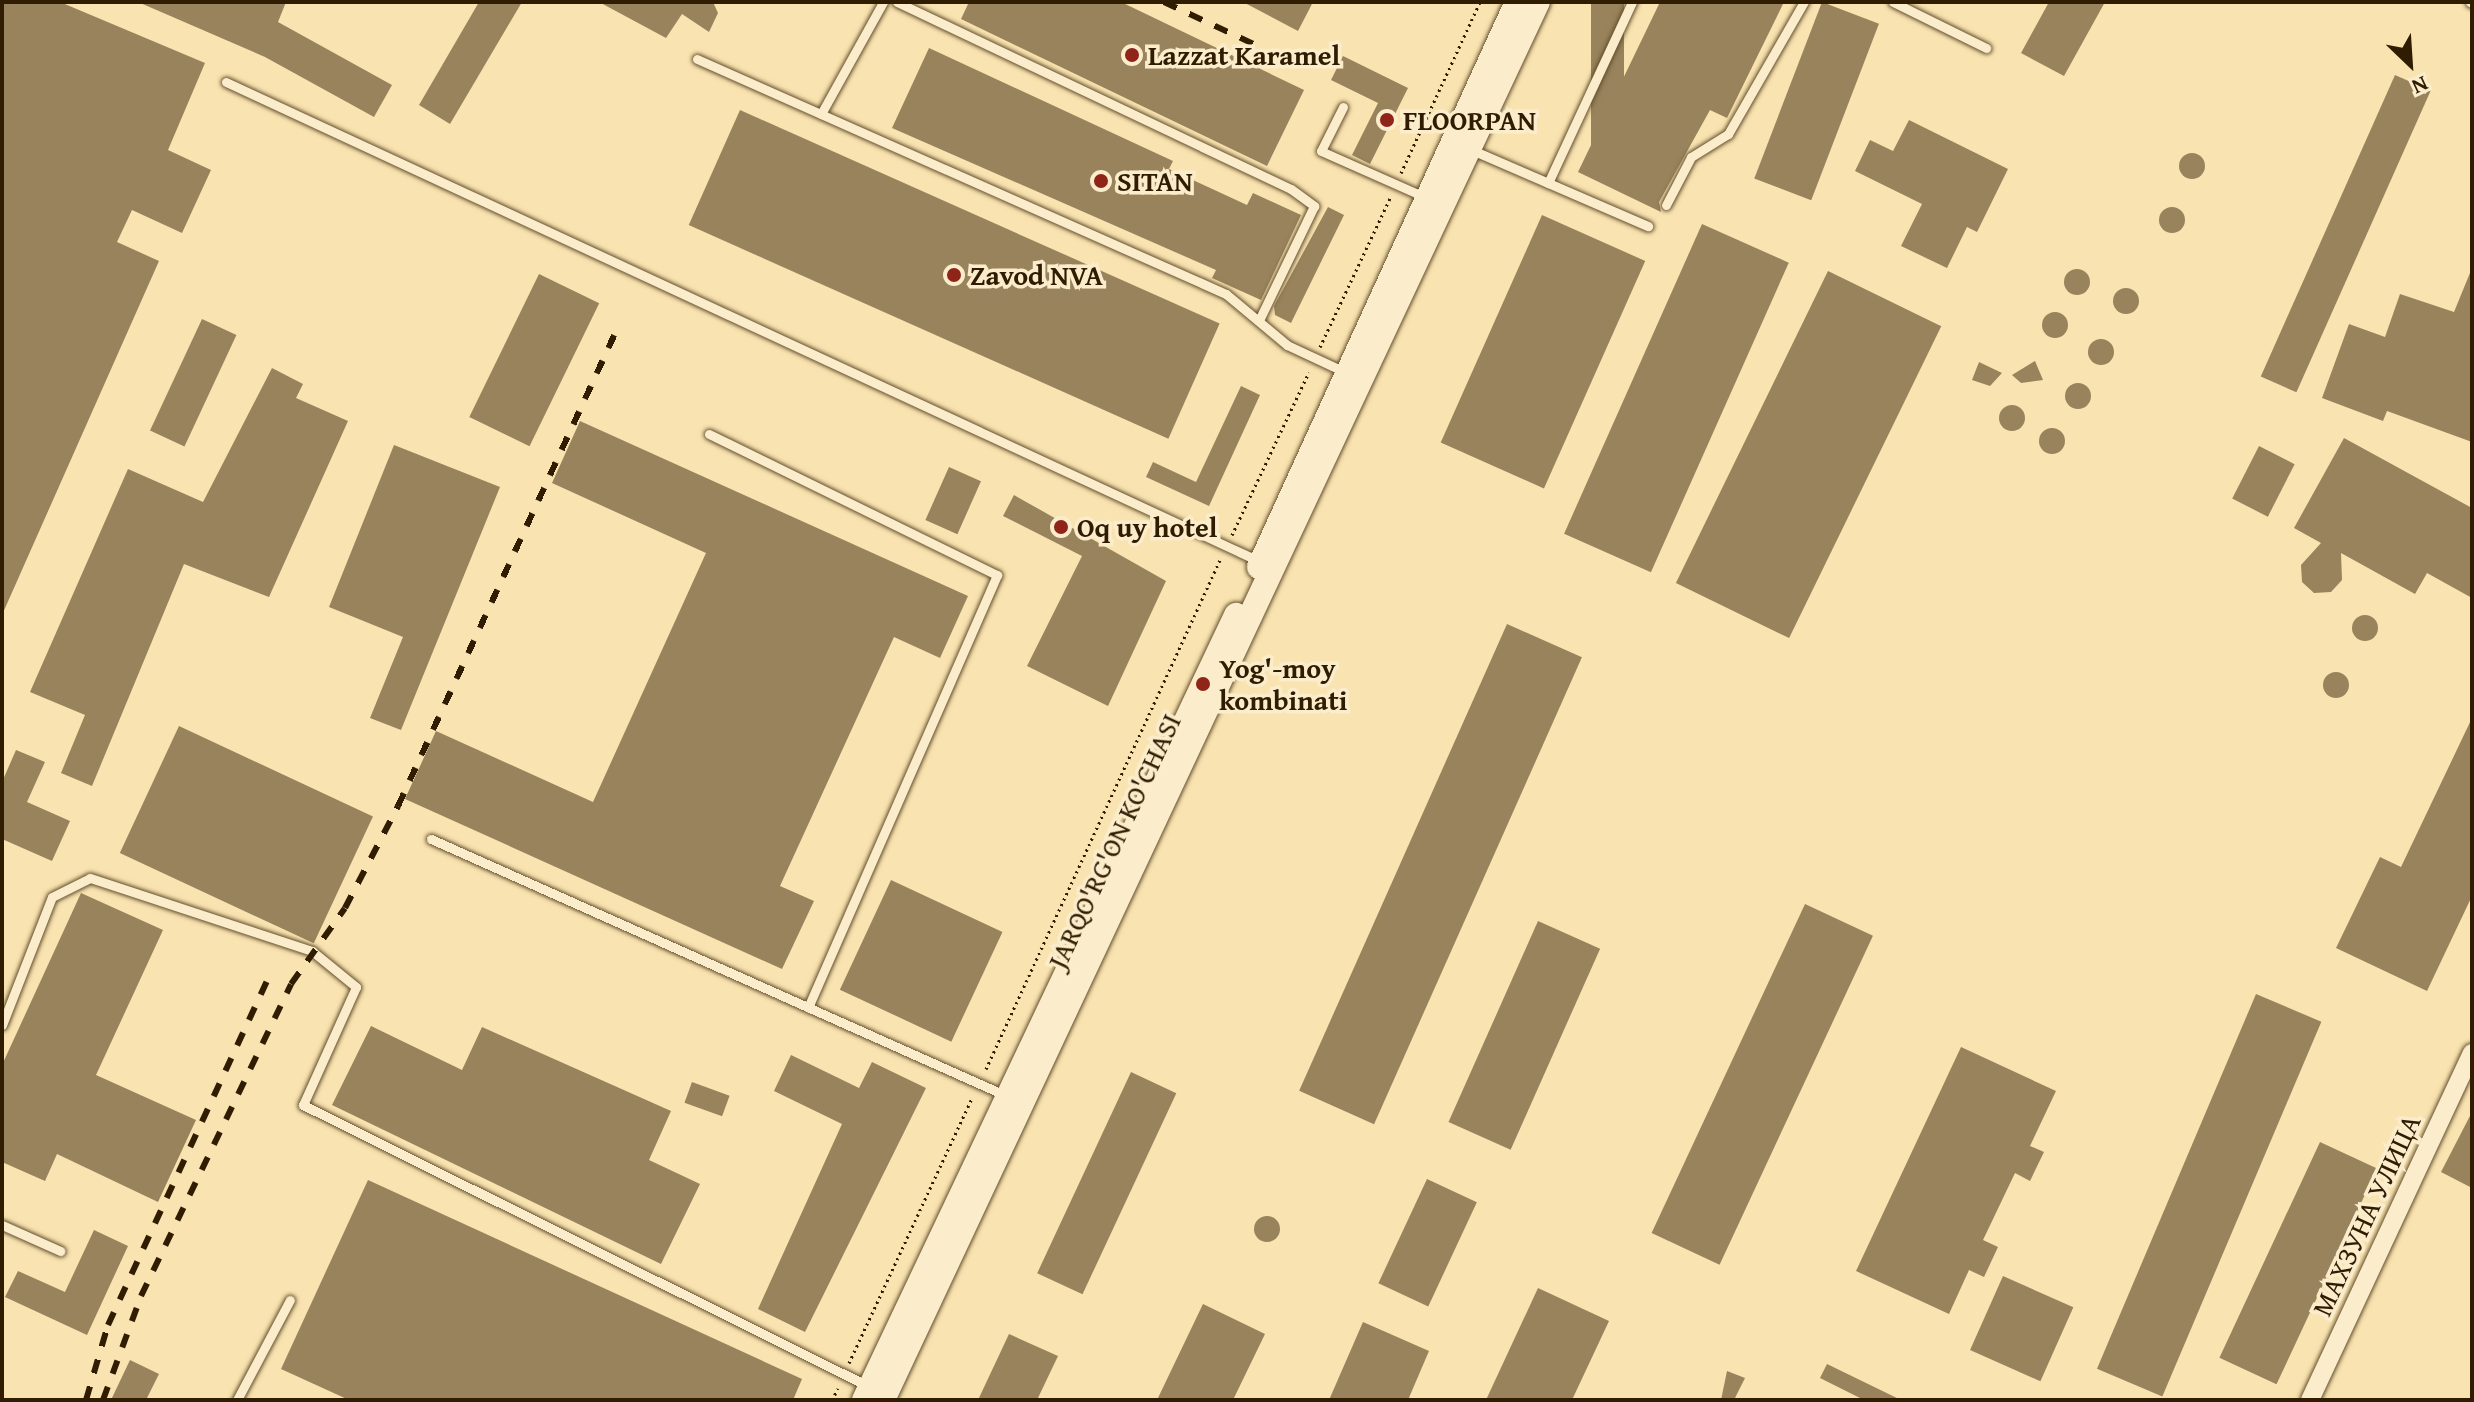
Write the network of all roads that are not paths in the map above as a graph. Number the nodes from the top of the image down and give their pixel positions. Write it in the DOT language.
graph roads {
  1 [pos="883,2"];
  2 [pos="897,2"];
  3 [pos="1517,2"];
  4 [pos="1538,2"];
  5 [pos="1632,2"];
  6 [pos="1804,2"];
  7 [pos="1893,2"];
  8 [pos="1986,48"];
  9 [pos="697,59"];
  10 [pos="226,82"];
  11 [pos="1343,107"];
  12 [pos="821,114"];
  13 [pos="1469,149"];
  14 [pos="1548,183"];
  15 [pos="1427,198"];
  16 [pos="1666,205"];
  17 [pos="1648,226"];
  18 [pos="1260,318"];
  19 [pos="1347,373"];
  20 [pos="709,434"];
  21 [pos="1269,565"];
  22 [pos="431,839"];
  23 [pos="808,1007"];
  24 [pos="2,1025"];
  25 [pos="2472,1053"];
  26 [pos="1007,1096"];
  27 [pos="2,1225"];
  28 [pos="60,1251"];
  29 [pos="290,1300"];
  30 [pos="872,1396"];
  31 [pos="237,1400"];
  32 [pos="2310,1400"];
  1 -- 12 [label="lane"];
  2 -- 18 [label="lane"];
  3 -- 15 [label="main road, JARQO'RG'ON KO'CHASI"];
  4 -- 13 [label="main road, JARQO'RG'ON KO'CHASI"];
  5 -- 14 [label="lane"];
  6 -- 16 [label="lane"];
  7 -- 8 [label="lane"];
  9 -- 12 [label="lane"];
  10 -- 21 [label="lane"];
  11 -- 15 [label="lane"];
  12 -- 18 [label="lane"];
  13 -- 14 [label="lane"];
  13 -- 21 [label="main road, JARQO'RG'ON KO'CHASI"];
  14 -- 17 [label="lane"];
  15 -- 19 [label="main road, JARQO'RG'ON KO'CHASI"];
  18 -- 19 [label="lane"];
  19 -- 21 [label="main road, JARQO'RG'ON KO'CHASI"];
  20 -- 23 [label="lane"];
  21 -- 26 [label="main road, JARQO'RG'ON KO'CHASI"];
  21 -- 30 [label="main road, JARQO'RG'ON KO'CHASI"];
  22 -- 23 [label="lane"];
  23 -- 26 [label="lane"];
  24 -- 30 [label="lane"];
  25 -- 32 [label="street, МАХЗУНА УЛИЦА"];
  26 -- 30 [label="main road, JARQO'RG'ON KO'CHASI"];
  27 -- 28 [label="lane"];
  29 -- 31 [label="lane"];
}
